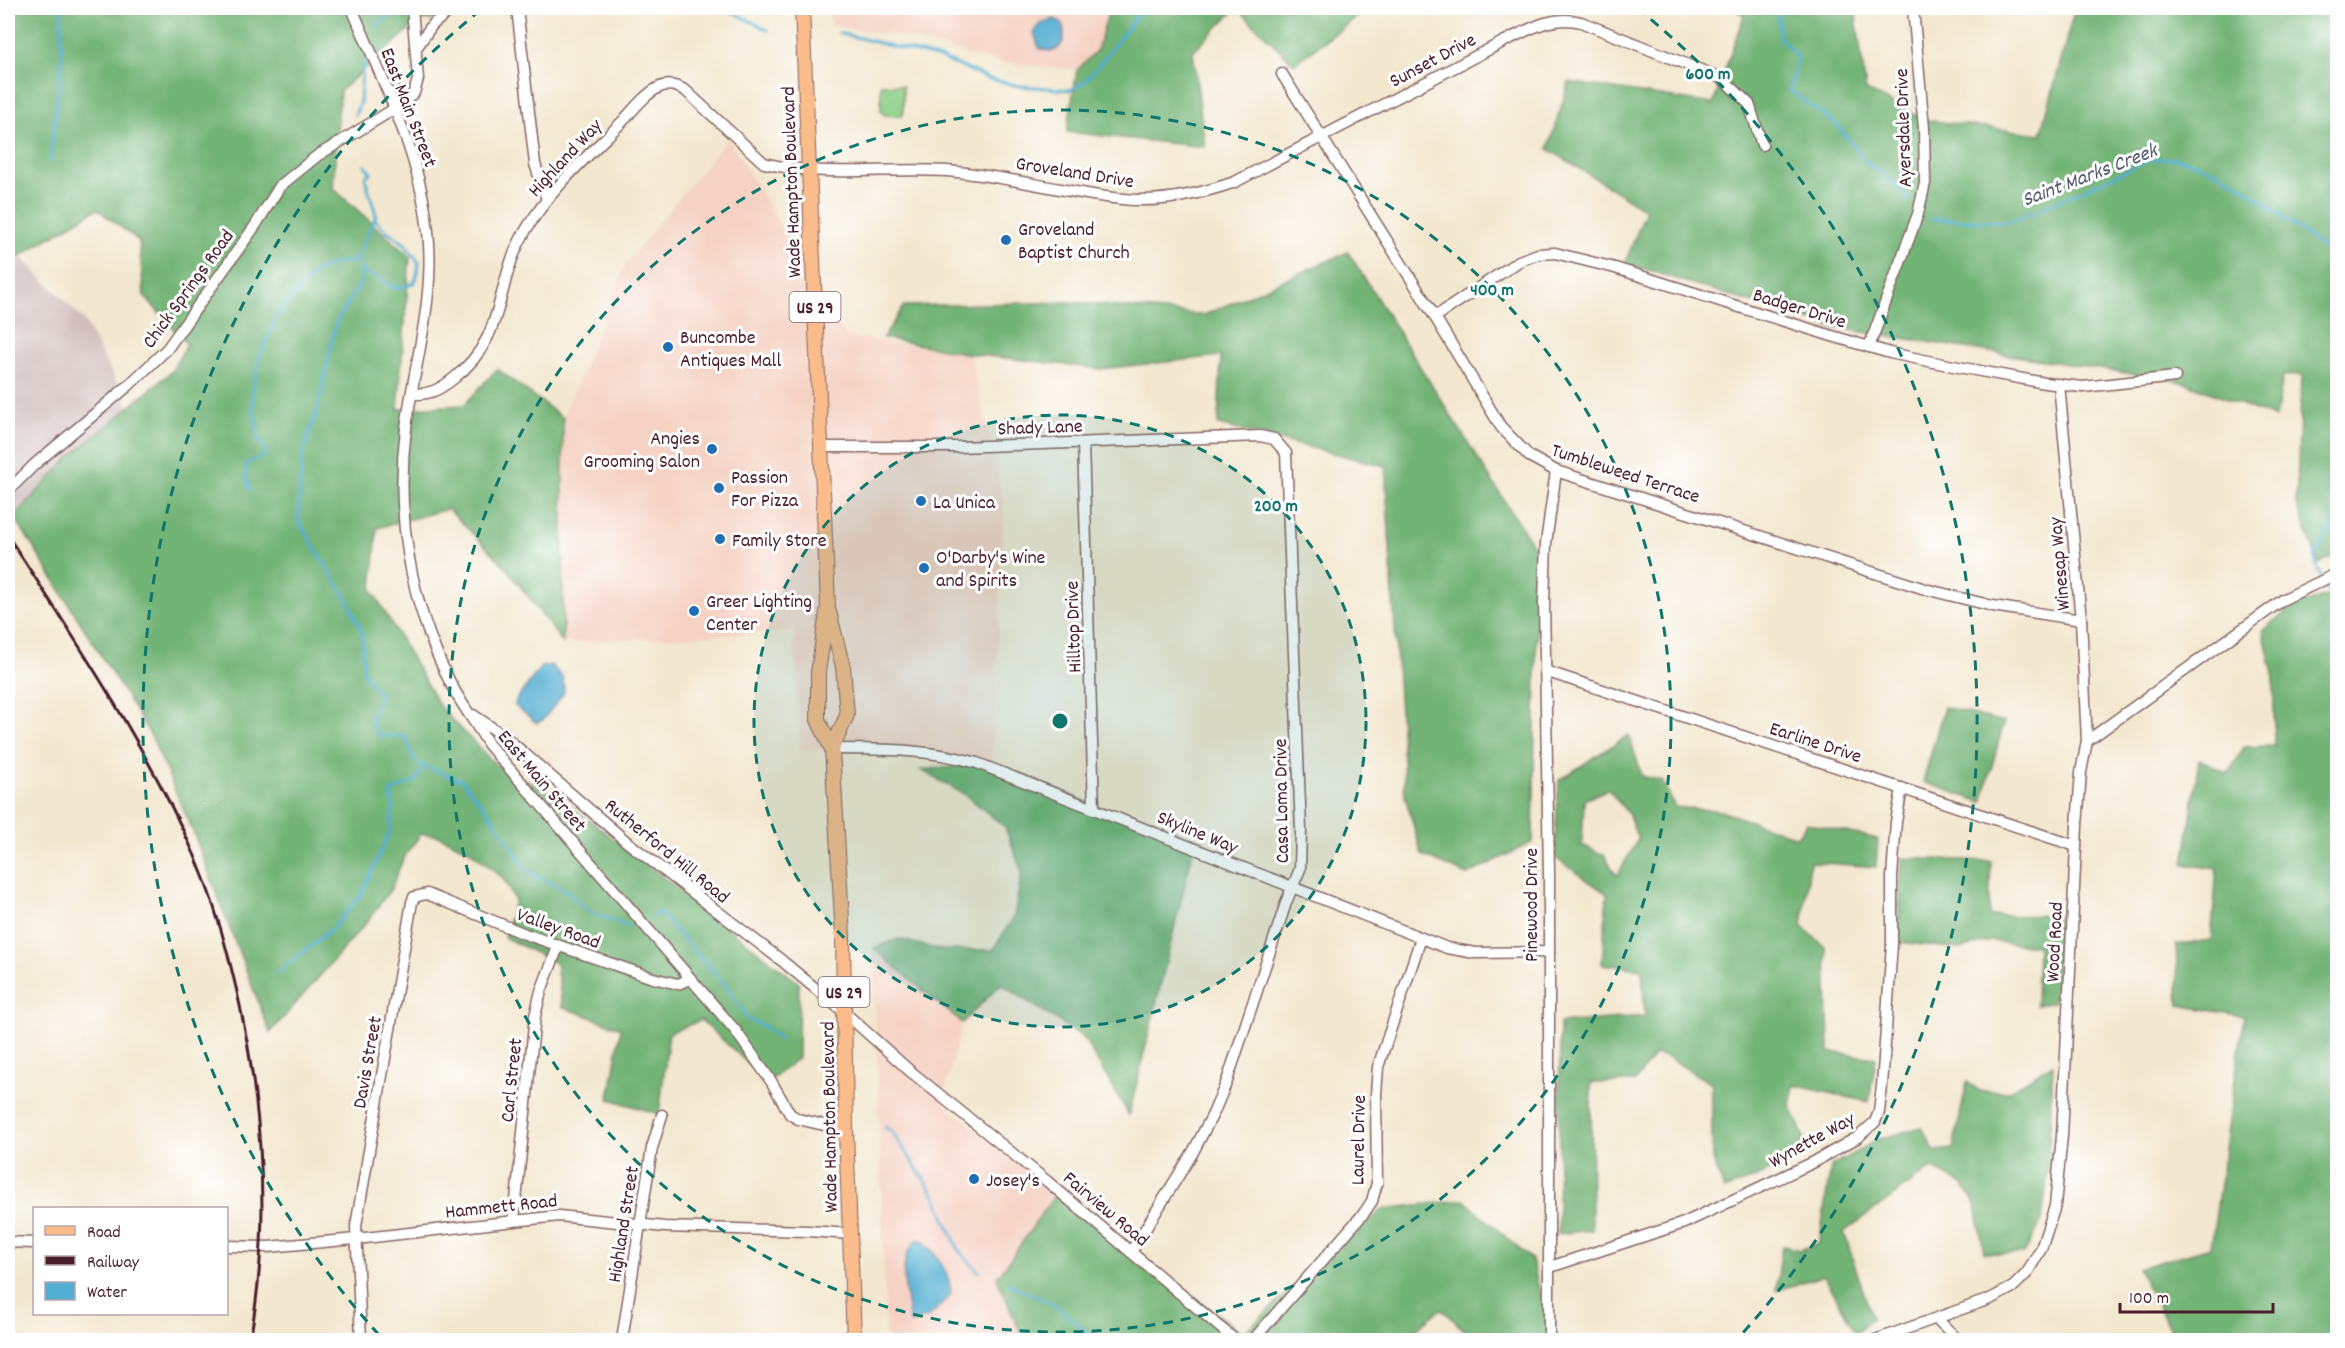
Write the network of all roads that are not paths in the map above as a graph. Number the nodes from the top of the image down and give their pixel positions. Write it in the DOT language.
graph roads {
  1 [pos="352,8"];
  2 [pos="412,8"];
  3 [pos="478,8"];
  4 [pos="517,8"];
  5 [pos="802,8"];
  6 [pos="1913,8"];
  7 [pos="417,48"];
  8 [pos="1282,74"];
  9 [pos="394,109"];
  10 [pos="1322,137"];
  11 [pos="1762,145"];
  12 [pos="809,170"];
  13 [pos="548,200"];
  14 [pos="1435,317"];
  15 [pos="1869,347"];
  16 [pos="2175,377"];
  17 [pos="2059,384"];
  18 [pos="412,394"];
  19 [pos="1260,436"];
  20 [pos="1083,443"];
  21 [pos="821,447"];
  22 [pos="1557,471"];
  23 [pos="8,491"];
  24 [pos="2337,573"];
  25 [pos="828,606"];
  26 [pos="2081,620"];
  27 [pos="1545,671"];
  28 [pos="470,713"];
  29 [pos="2086,741"];
  30 [pos="832,749"];
  31 [pos="1902,788"];
  32 [pos="1095,809"];
  33 [pos="2076,846"];
  34 [pos="1292,887"];
  35 [pos="418,895"];
  36 [pos="1421,938"];
  37 [pos="558,947"];
  38 [pos="1549,952"];
  39 [pos="690,979"];
  40 [pos="845,1013"];
  41 [pos="662,1115"];
  42 [pos="846,1130"];
  43 [pos="514,1220"];
  44 [pos="639,1225"];
  45 [pos="850,1234"];
  46 [pos="356,1239"];
  47 [pos="8,1242"];
  48 [pos="33,1243"];
  49 [pos="228,1246"];
  50 [pos="1131,1252"];
  51 [pos="1550,1267"];
  52 [pos="1937,1319"];
  53 [pos="360,1341"];
  54 [pos="622,1341"];
  55 [pos="854,1341"];
  56 [pos="1235,1341"];
  57 [pos="1253,1341"];
  58 [pos="1549,1341"];
  59 [pos="1875,1341"];
  60 [pos="1958,1341"];
  1 -- 9 [label="street, East Main Street"];
  2 -- 7 [label="street, Chick Springs Road"];
  3 -- 7 [label="street"];
  4 -- 13 [label="street"];
  5 -- 12 [label="main road, Wade Hampton Boulevard / US 29"];
  6 -- 15 [label="street, Ayersdale Drive"];
  7 -- 9 [label="street, Chick Springs Road"];
  8 -- 10 [label="street, Tumbleweed Terrace"];
  9 -- 18 [label="street, East Main Street"];
  9 -- 23 [label="street, Chick Springs Road"];
  10 -- 11 [label="street, Sunset Drive"];
  10 -- 12 [label="street, Groveland Drive"];
  10 -- 14 [label="street, Tumbleweed Terrace"];
  12 -- 13 [label="street, Highland Way"];
  12 -- 21 [label="main road, Wade Hampton Boulevard / US 29"];
  13 -- 18 [label="street, Highland Way"];
  14 -- 15 [label="street, Badger Drive"];
  14 -- 22 [label="street, Tumbleweed Terrace"];
  15 -- 17 [label="street, Badger Drive"];
  16 -- 17 [label="street, Badger Drive"];
  17 -- 26 [label="street, Winesap Way"];
  18 -- 28 [label="street, East Main Street"];
  19 -- 20 [label="street, Shady Lane"];
  19 -- 34 [label="street, Casa Loma Drive"];
  20 -- 21 [label="street, Shady Lane"];
  20 -- 32 [label="street, Hilltop Drive"];
  21 -- 25 [label="main road, Wade Hampton Boulevard / US 29"];
  22 -- 26 [label="street, Tumbleweed Terrace"];
  22 -- 27 [label="street, Pinewood Drive"];
  24 -- 29 [label="street"];
  25 -- 30 [label="main road, Wade Hampton Boulevard / US 29"];
  25 -- 30 [label="main road, Wade Hampton Boulevard / US 29"];
  26 -- 29 [label="street, Winesap Way"];
  27 -- 31 [label="street, Earline Drive"];
  27 -- 38 [label="street, Pinewood Drive"];
  28 -- 39 [label="street, East Main Street"];
  28 -- 40 [label="street, Rutherford Hill Road"];
  29 -- 33 [label="street, Wood Road"];
  30 -- 32 [label="street, Skyline Way"];
  30 -- 40 [label="main road, Wade Hampton Boulevard / US 29"];
  31 -- 33 [label="street, Earline Drive"];
  31 -- 51 [label="street, Wynette Way"];
  32 -- 34 [label="street, Skyline Way"];
  33 -- 52 [label="street, Wood Road"];
  34 -- 36 [label="street, Skyline Way"];
  34 -- 50 [label="street, Casa Loma Drive"];
  35 -- 37 [label="street, Valley Road"];
  35 -- 46 [label="street, Davis Street"];
  36 -- 38 [label="street, Skyline Way"];
  36 -- 57 [label="street, Laurel Drive"];
  37 -- 39 [label="street, Valley Road"];
  37 -- 43 [label="street, Carl Street"];
  38 -- 51 [label="street, Pinewood Drive"];
  39 -- 42 [label="street, East Main Street"];
  40 -- 42 [label="main road, Wade Hampton Boulevard / US 29"];
  40 -- 50 [label="street, Fairview Road"];
  41 -- 44 [label="street, Highland Street"];
  42 -- 45 [label="main road, Wade Hampton Boulevard / US 29"];
  43 -- 44 [label="street, Hammett Road"];
  43 -- 46 [label="street, Hammett Road"];
  44 -- 45 [label="street, Hammett Road"];
  44 -- 54 [label="street, Highland Street"];
  45 -- 55 [label="main road, Wade Hampton Boulevard / US 29"];
  46 -- 49 [label="street, Hammett Road"];
  46 -- 53 [label="street, Davis Street"];
  47 -- 48 [label="street"];
  50 -- 56 [label="street, Fairview Road"];
  51 -- 58 [label="street, Pinewood Drive"];
  52 -- 59 [label="street, Wood Road"];
  52 -- 60 [label="street"];
}
